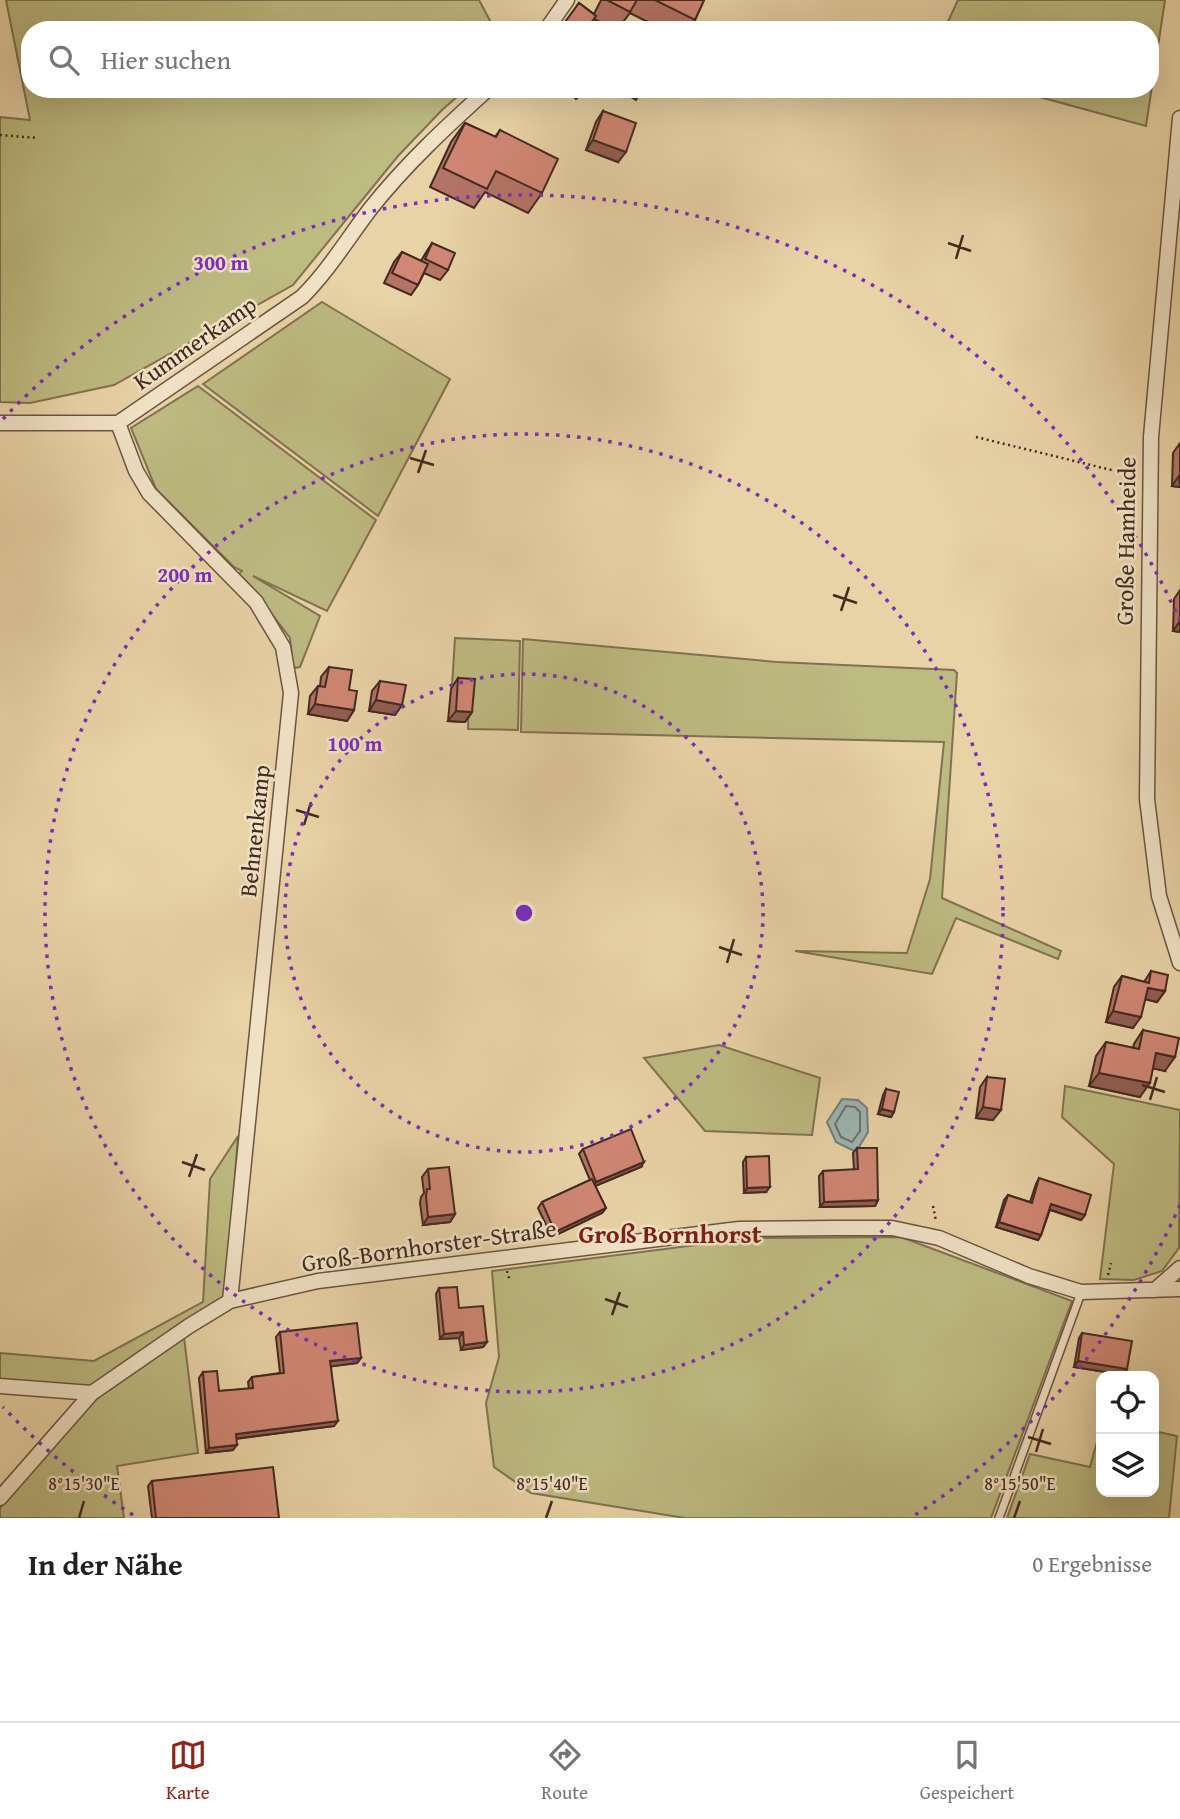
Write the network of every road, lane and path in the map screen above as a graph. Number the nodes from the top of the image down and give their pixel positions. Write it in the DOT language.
graph roads {
  1 [pos="567,0"];
  2 [pos="552,21"];
  3 [pos="478,98"];
  4 [pos="1180,118"];
  5 [pos="0,135"];
  6 [pos="38,138"];
  7 [pos="0,423"];
  8 [pos="118,423"];
  9 [pos="976,437"];
  10 [pos="1149,479"];
  11 [pos="1180,963"];
  12 [pos="1180,1268"];
  13 [pos="1180,1289"];
  14 [pos="1154,1290"];
  15 [pos="1081,1292"];
  16 [pos="230,1301"];
  17 [pos="0,1386"];
  18 [pos="92,1393"];
  19 [pos="0,1498"];
  20 [pos="999,1518"];
  1 -- 2 [label="street"];
  3 -- 8 [label="street, Kummerkamp"];
  4 -- 10 [label="street, Große Hamheide"];
  5 -- 6 [label="path"];
  7 -- 8 [label="street"];
  8 -- 16 [label="street, Behnenkamp"];
  9 -- 10 [label="path"];
  10 -- 11 [label="street, Große Hamheide"];
  12 -- 14 [label="street"];
  13 -- 14 [label="street, Groß-Bornhorster-Straße"];
  14 -- 15 [label="street, Groß-Bornhorster-Straße"];
  15 -- 16 [label="street, Groß-Bornhorster-Straße"];
  15 -- 20 [label="lane"];
  16 -- 18 [label="street, Groß-Bornhorster-Straße"];
  17 -- 18 [label="street"];
  18 -- 19 [label="street, Groß-Bornhorster-Straße"];
}
